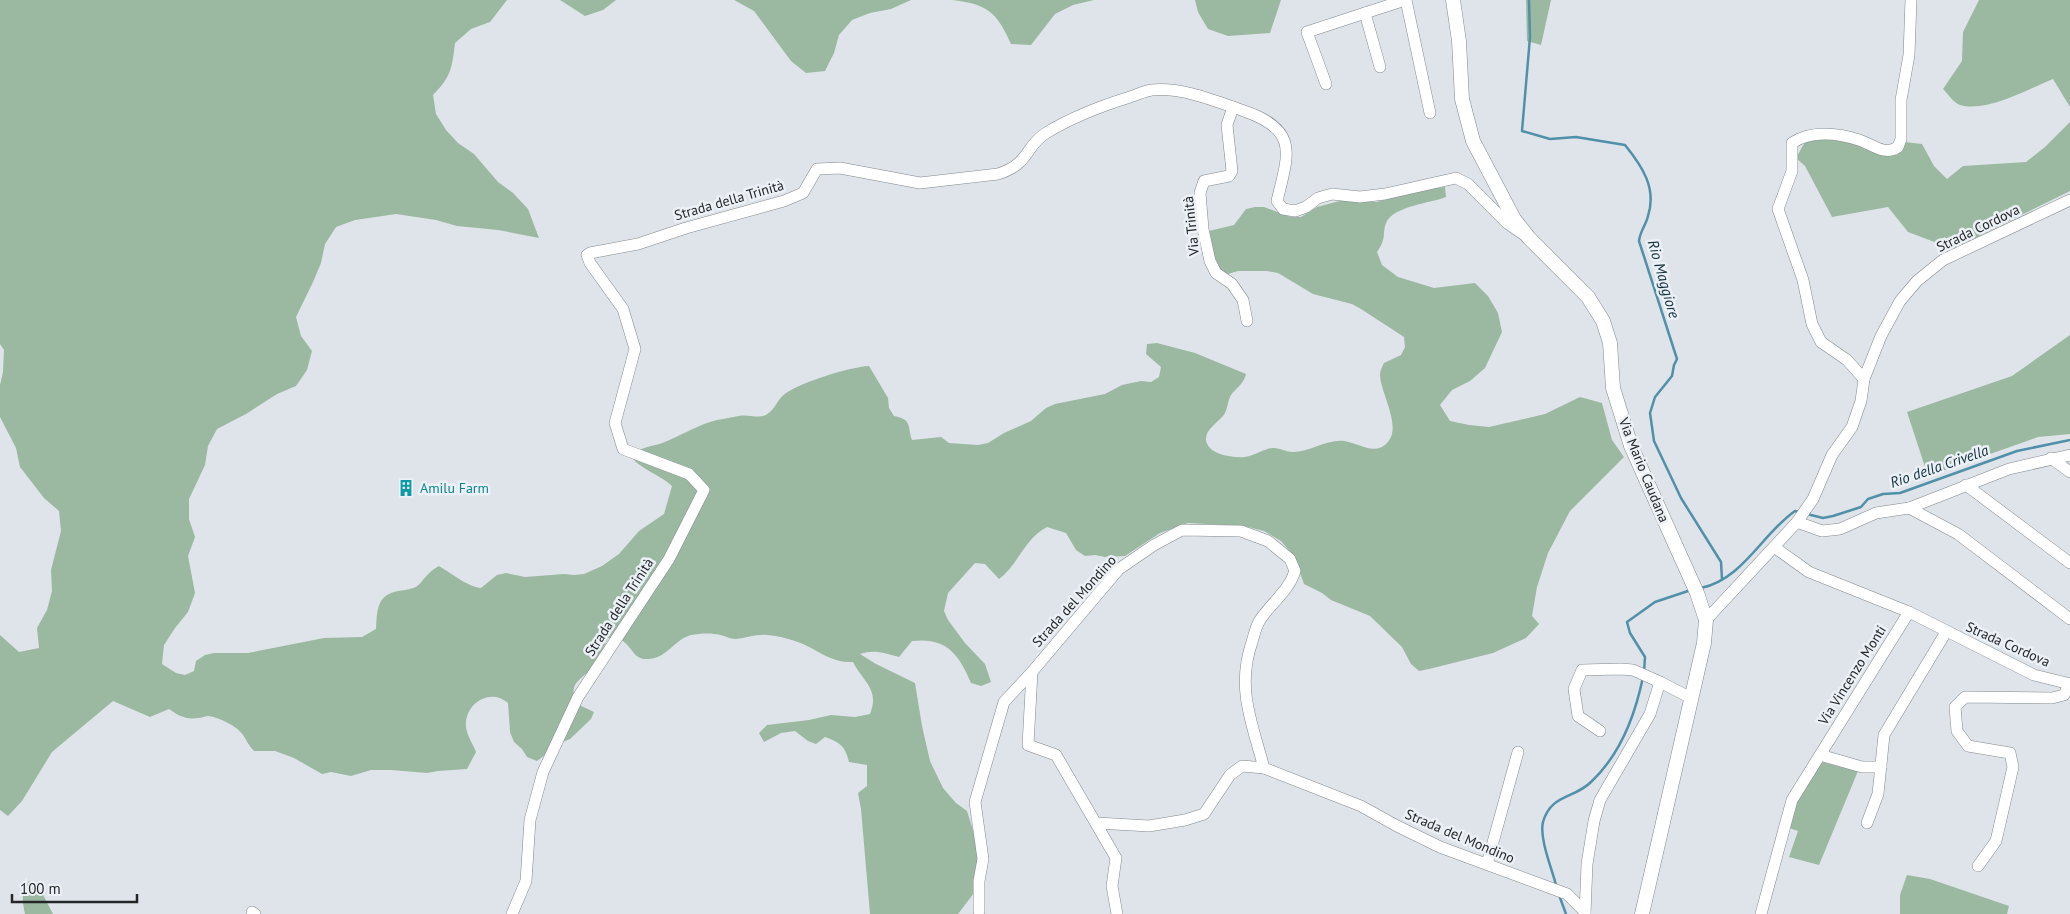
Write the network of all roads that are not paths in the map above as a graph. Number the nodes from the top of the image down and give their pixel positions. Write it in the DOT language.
graph roads {
  1 [pos="1405,0"];
  2 [pos="1453,0"];
  3 [pos="1911,0"];
  4 [pos="1365,13"];
  5 [pos="1380,67"];
  6 [pos="1326,84"];
  7 [pos="1233,107"];
  8 [pos="1430,113"];
  9 [pos="2070,200"];
  10 [pos="1529,238"];
  11 [pos="1247,321"];
  12 [pos="1864,379"];
  13 [pos="2070,454"];
  14 [pos="2051,458"];
  15 [pos="2070,472"];
  16 [pos="1966,485"];
  17 [pos="1909,508"];
  18 [pos="1801,516"];
  19 [pos="1774,547"];
  20 [pos="2070,563"];
  21 [pos="1909,612"];
  22 [pos="2070,619"];
  23 [pos="1706,620"];
  24 [pos="1946,632"];
  25 [pos="1032,672"];
  26 [pos="1660,682"];
  27 [pos="2069,684"];
  28 [pos="1691,698"];
  29 [pos="1600,731"];
  30 [pos="1518,752"];
  31 [pos="1820,755"];
  32 [pos="1881,766"];
  33 [pos="1264,768"];
  34 [pos="1097,823"];
  35 [pos="1867,823"];
  36 [pos="1487,864"];
  37 [pos="1978,866"];
  38 [pos="979,911"];
  39 [pos="1585,913"];
  40 [pos="512,914"];
  41 [pos="1117,914"];
  42 [pos="1642,914"];
  43 [pos="1761,914"];
  1 -- 4 [label="street"];
  1 -- 8 [label="street"];
  2 -- 10 [label="main road, Via Mario Caudana"];
  3 -- 12 [label="street"];
  4 -- 5 [label="street"];
  4 -- 6 [label="street"];
  7 -- 10 [label="street, Strada della Trinità"];
  7 -- 11 [label="street, Via Trinità"];
  7 -- 40 [label="street, Strada della Trinità"];
  9 -- 12 [label="street, Strada Cordova"];
  10 -- 23 [label="main road, Via Mario Caudana"];
  12 -- 18 [label="street, Strada Cordova"];
  13 -- 14 [label="street"];
  14 -- 15 [label="street"];
  14 -- 16 [label="street"];
  16 -- 17 [label="street"];
  16 -- 20 [label="street"];
  17 -- 18 [label="street"];
  17 -- 22 [label="street"];
  18 -- 19 [label="street, Strada Cordova"];
  19 -- 21 [label="street, Strada Cordova"];
  19 -- 23 [label="street, Strada Cordova"];
  21 -- 24 [label="street, Strada Cordova"];
  21 -- 31 [label="street, Via Vincenzo Monti"];
  23 -- 28 [label="main road, Via Mario Caudana"];
  24 -- 27 [label="street, Strada Cordova"];
  24 -- 32 [label="street"];
  25 -- 33 [label="street, Strada del Mondino"];
  25 -- 34 [label="street"];
  25 -- 38 [label="street, Strada del Mondino"];
  26 -- 28 [label="street"];
  26 -- 29 [label="street"];
  26 -- 39 [label="street"];
  27 -- 37 [label="street, Strada Cordova"];
  28 -- 42 [label="main road, Via Mario Caudana"];
  30 -- 36 [label="street"];
  31 -- 32 [label="street"];
  31 -- 43 [label="street, Via Vincenzo Monti"];
  32 -- 35 [label="street"];
  33 -- 34 [label="street, Strada del Mondino"];
  33 -- 36 [label="street, Strada del Mondino"];
  34 -- 41 [label="street"];
  36 -- 39 [label="street, Strada del Mondino"];
}
